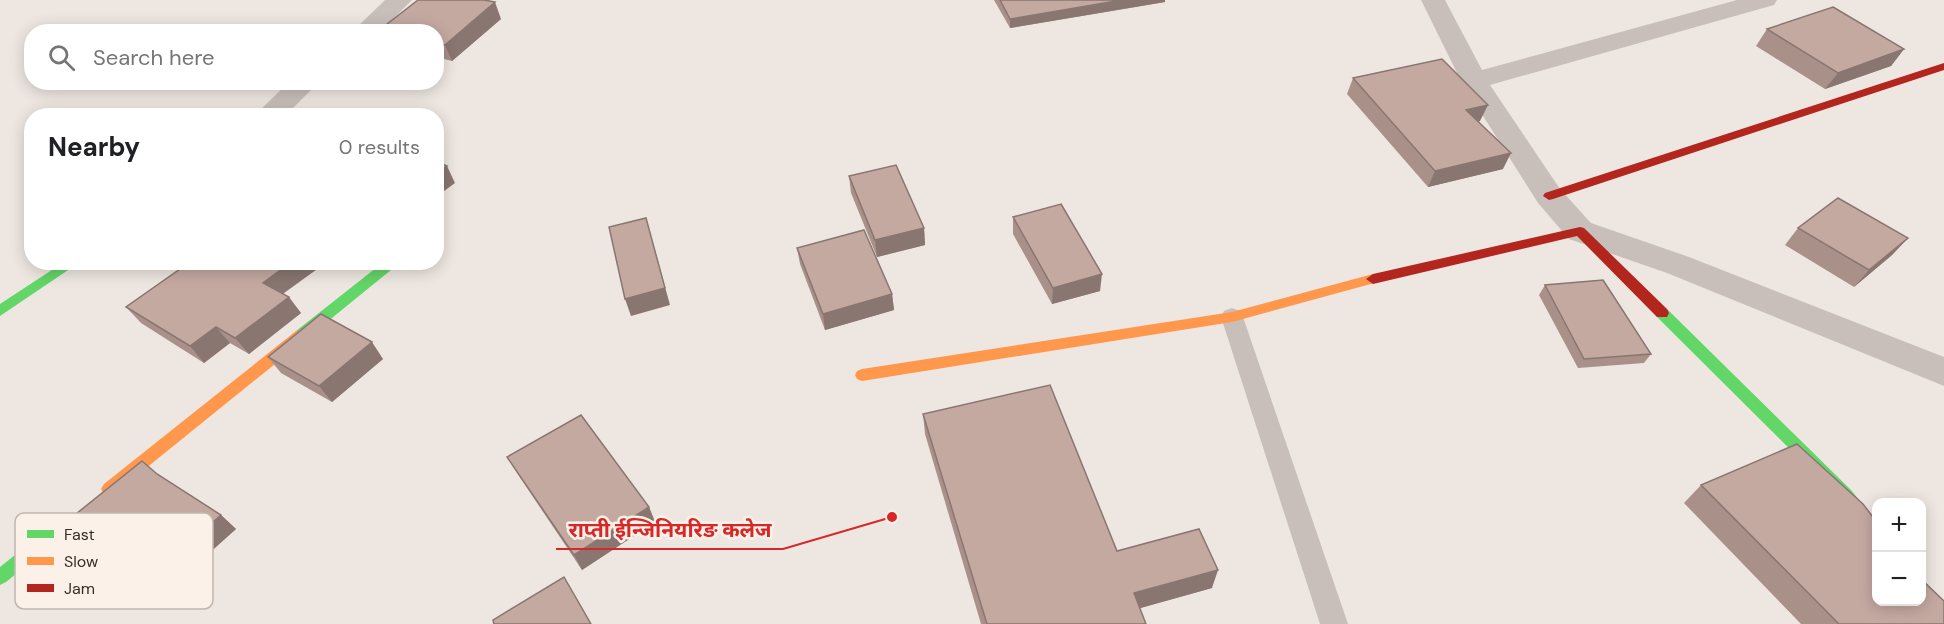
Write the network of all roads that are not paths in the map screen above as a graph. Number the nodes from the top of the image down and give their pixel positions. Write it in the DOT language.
graph roads {
  1 [pos="400,0"];
  2 [pos="1433,0"];
  3 [pos="1765,0"];
  4 [pos="373,24"];
  5 [pos="1944,66"];
  6 [pos="1474,81"];
  7 [pos="297,90"];
  8 [pos="277,108"];
  9 [pos="1549,196"];
  10 [pos="1580,231"];
  11 [pos="62,270"];
  12 [pos="382,270"];
  13 [pos="0,310"];
  14 [pos="1232,317"];
  15 [pos="1944,372"];
  16 [pos="862,375"];
  17 [pos="101,495"];
  18 [pos="1872,527"];
  19 [pos="15,565"];
  20 [pos="0,577"];
  21 [pos="1334,624"];
  1 -- 4 [label="street"];
  2 -- 6 [label="street"];
  3 -- 6 [label="street"];
  5 -- 9 [label="street"];
  6 -- 9 [label="street"];
  7 -- 8 [label="street"];
  9 -- 10 [label="street"];
  10 -- 14 [label="street"];
  10 -- 15 [label="street"];
  10 -- 18 [label="street"];
  11 -- 13 [label="street"];
  12 -- 17 [label="street"];
  14 -- 16 [label="street"];
  14 -- 21 [label="lane"];
  19 -- 20 [label="street"];
}
